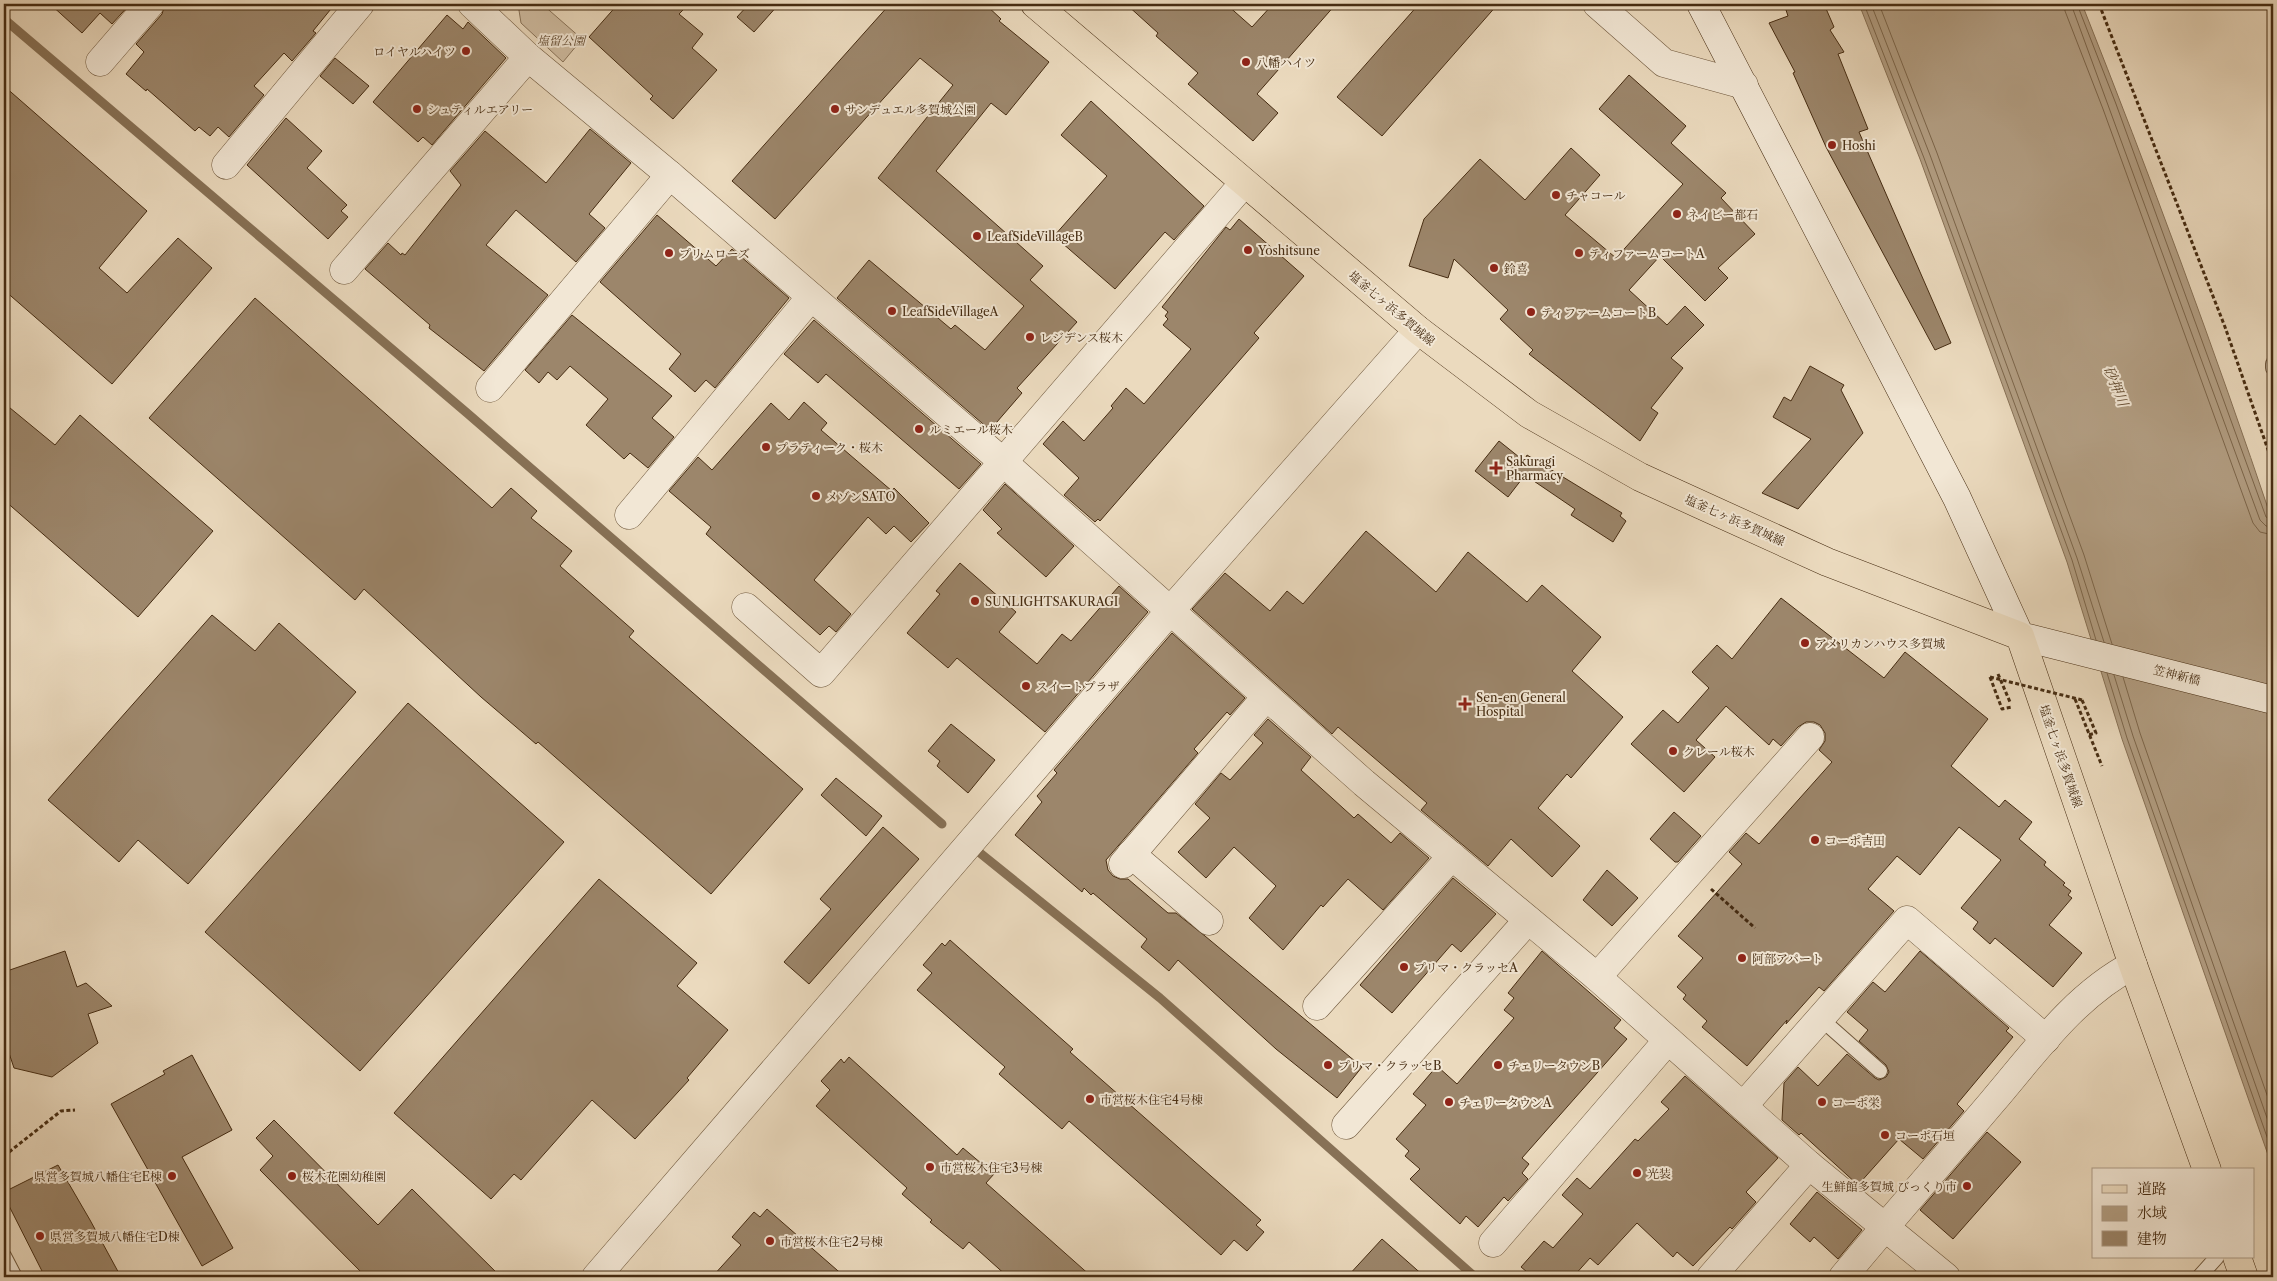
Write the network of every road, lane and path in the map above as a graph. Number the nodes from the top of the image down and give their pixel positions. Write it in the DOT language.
graph roads {
  1 [pos="150,4"];
  2 [pos="360,4"];
  3 [pos="1035,4"];
  4 [pos="1597,4"];
  5 [pos="1701,4"];
  6 [pos="2099,4"];
  7 [pos="482,7"];
  8 [pos="528,57"];
  9 [pos="100,62"];
  10 [pos="1744,85"];
  11 [pos="226,165"];
  12 [pos="670,176"];
  13 [pos="1244,183"];
  14 [pos="344,270"];
  15 [pos="811,296"];
  16 [pos="1418,330"];
  17 [pos="2273,364"];
  18 [pos="2273,368"];
  19 [pos="490,388"];
  20 [pos="1002,461"];
  21 [pos="2273,464"];
  22 [pos="629,515"];
  23 [pos="746,607"];
  24 [pos="1170,611"];
  25 [pos="2020,636"];
  26 [pos="2073,696"];
  27 [pos="1266,697"];
  28 [pos="2273,700"];
  29 [pos="2012,707"];
  30 [pos="2088,735"];
  31 [pos="1810,737"];
  32 [pos="2102,766"];
  33 [pos="1452,856"];
  34 [pos="1690,870"];
  35 [pos="1528,920"];
  36 [pos="1209,921"];
  37 [pos="1754,928"];
  38 [pos="2133,965"];
  39 [pos="1597,977"];
  40 [pos="1317,1006"];
  41 [pos="1820,1018"];
  42 [pos="2046,1039"];
  43 [pos="1668,1040"];
  44 [pos="1880,1071"];
  45 [pos="1744,1105"];
  46 [pos="75,1110"];
  47 [pos="1346,1125"];
  48 [pos="4,1156"];
  49 [pos="1809,1165"];
  50 [pos="2206,1168"];
  51 [pos="1885,1227"];
  52 [pos="1493,1243"];
  53 [pos="4,1256"];
  54 [pos="2216,1258"];
  55 [pos="2237,1258"];
  56 [pos="15,1277"];
  57 [pos="596,1277"];
  58 [pos="1711,1277"];
  59 [pos="1843,1277"];
  60 [pos="1946,1277"];
  61 [pos="2199,1277"];
  62 [pos="2244,1277"];
  1 -- 9 [label="street"];
  2 -- 11 [label="street"];
  3 -- 13 [label="main road, 塩釜七ヶ浜多賀城線"];
  4 -- 10 [label="street"];
  5 -- 10 [label="street"];
  6 -- 21 [label="path"];
  7 -- 8 [label="street"];
  8 -- 12 [label="street"];
  8 -- 14 [label="street"];
  10 -- 25 [label="street"];
  12 -- 15 [label="street"];
  12 -- 19 [label="street"];
  13 -- 16 [label="main road, 塩釜七ヶ浜多賀城線"];
  13 -- 20 [label="street"];
  15 -- 20 [label="street"];
  15 -- 22 [label="street"];
  16 -- 24 [label="street"];
  16 -- 25 [label="main road, 塩釜七ヶ浜多賀城線"];
  17 -- 18 [label="lane"];
  20 -- 23 [label="street"];
  20 -- 24 [label="street"];
  24 -- 27 [label="street"];
  24 -- 57 [label="street"];
  25 -- 28 [label="street, 笠神新橋"];
  25 -- 38 [label="main road, 塩釜七ヶ浜多賀城線"];
  26 -- 30 [label="path"];
  27 -- 33 [label="street"];
  27 -- 36 [label="street"];
  29 -- 30 [label="path, bridge"];
  30 -- 32 [label="path"];
  31 -- 34 [label="street"];
  33 -- 35 [label="street"];
  33 -- 40 [label="street"];
  34 -- 37 [label="path"];
  34 -- 39 [label="street"];
  35 -- 39 [label="street"];
  35 -- 47 [label="street"];
  38 -- 42 [label="street"];
  38 -- 50 [label="main road, 塩釜七ヶ浜多賀城線"];
  39 -- 43 [label="street"];
  41 -- 42 [label="street"];
  41 -- 44 [label="lane"];
  41 -- 45 [label="street"];
  42 -- 51 [label="street"];
  43 -- 45 [label="street"];
  43 -- 52 [label="street"];
  45 -- 49 [label="street"];
  46 -- 48 [label="path"];
  49 -- 51 [label="street"];
  49 -- 58 [label="street"];
  51 -- 59 [label="street"];
  51 -- 60 [label="street"];
  53 -- 56 [label="lane"];
  54 -- 61 [label="lane"];
  55 -- 62 [label="main road"];
}
